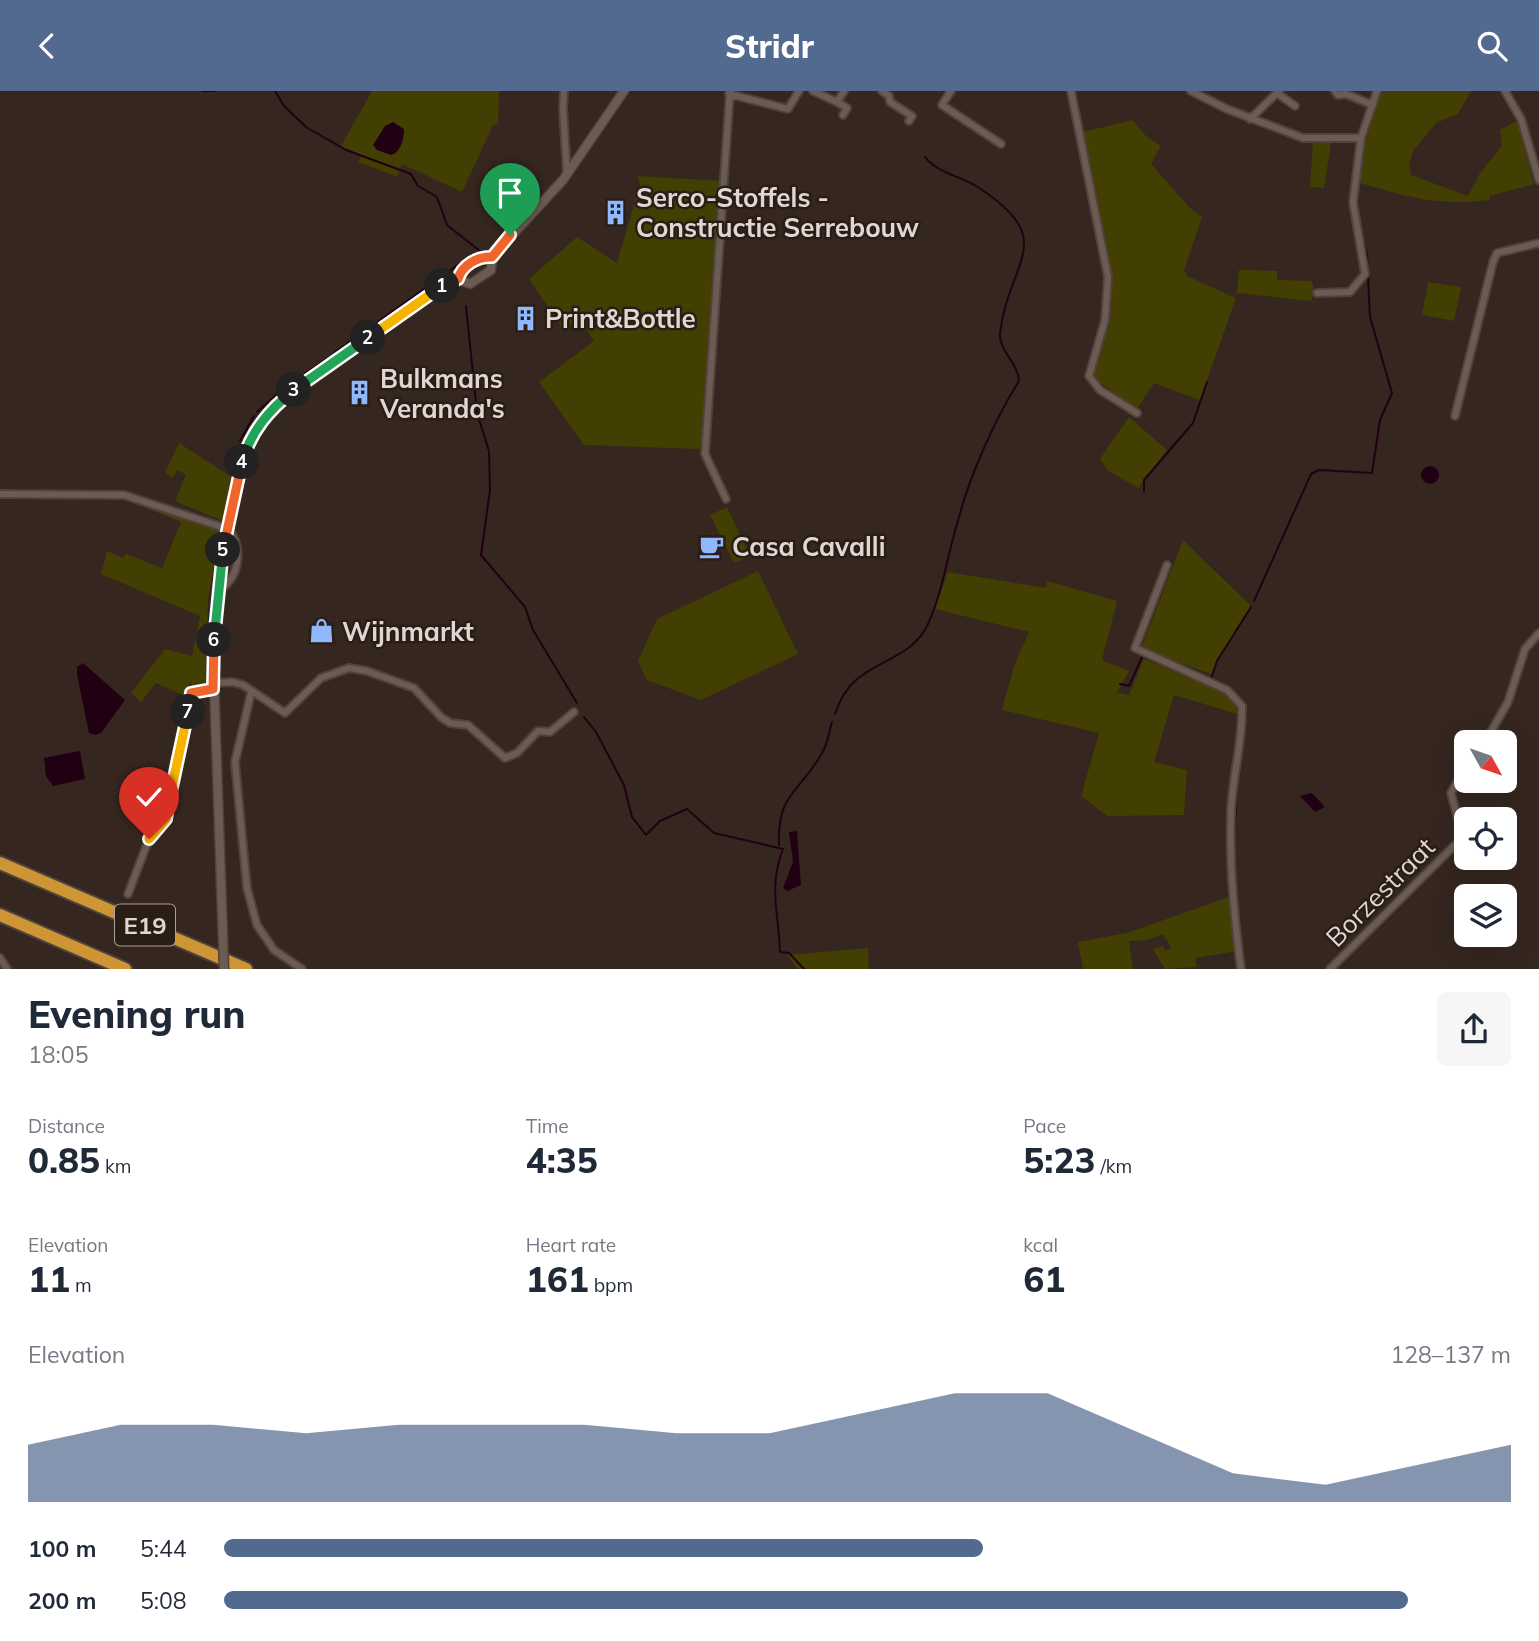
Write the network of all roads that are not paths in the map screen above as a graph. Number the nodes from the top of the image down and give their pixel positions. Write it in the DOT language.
graph roads {
  1 [pos="565,91"];
  2 [pos="624,91"];
  3 [pos="799,91"];
  4 [pos="813,91"];
  5 [pos="844,91"];
  6 [pos="882,91"];
  7 [pos="951,91"];
  8 [pos="1071,91"];
  9 [pos="1191,91"];
  10 [pos="1335,91"];
  11 [pos="1377,91"];
  12 [pos="1505,91"];
  13 [pos="729,92"];
  14 [pos="1278,92"];
  15 [pos="837,102"];
  16 [pos="1373,104"];
  17 [pos="1294,106"];
  18 [pos="843,115"];
  19 [pos="1250,118"];
  20 [pos="909,121"];
  21 [pos="1361,138"];
  22 [pos="1001,144"];
  23 [pos="567,174"];
  24 [pos="1539,180"];
  25 [pos="1539,243"];
  26 [pos="492,257"];
  27 [pos="458,279"];
  28 [pos="1317,293"];
  29 [pos="1137,413"];
  30 [pos="1455,416"];
  31 [pos="0,494"];
  32 [pos="726,499"];
  33 [pos="228,529"];
  34 [pos="1167,565"];
  35 [pos="218,590"];
  36 [pos="1539,633"];
  37 [pos="213,686"];
  38 [pos="251,693"];
  39 [pos="573,712"];
  40 [pos="1492,730"];
  41 [pos="1454,788"];
  42 [pos="0,863"];
  43 [pos="128,894"];
  44 [pos="0,915"];
  45 [pos="0,958"];
  46 [pos="8,969"];
  47 [pos="125,969"];
  48 [pos="224,969"];
  49 [pos="246,969"];
  50 [pos="302,969"];
  51 [pos="1241,969"];
  52 [pos="1331,969"];
  1 -- 23 [label="street"];
  2 -- 23 [label="street"];
  3 -- 13 [label="street"];
  4 -- 15 [label="street"];
  5 -- 15 [label="street"];
  6 -- 20 [label="street"];
  7 -- 22 [label="street"];
  8 -- 29 [label="street"];
  9 -- 19 [label="street"];
  10 -- 16 [label="street"];
  11 -- 16 [label="street"];
  12 -- 24 [label="street"];
  13 -- 32 [label="street"];
  14 -- 17 [label="street"];
  14 -- 19 [label="street"];
  15 -- 18 [label="street"];
  16 -- 21 [label="street"];
  19 -- 21 [label="street"];
  21 -- 28 [label="street"];
  23 -- 26 [label="street"];
  25 -- 30 [label="street"];
  26 -- 27 [label="street"];
  26 -- 27 [label="street"];
  27 -- 33 [label="street"];
  31 -- 33 [label="street"];
  33 -- 35 [label="street"];
  33 -- 35 [label="street"];
  34 -- 51 [label="street"];
  35 -- 37 [label="street"];
  36 -- 40 [label="street"];
  37 -- 38 [label="street"];
  37 -- 43 [label="street"];
  37 -- 48 [label="street, bridge"];
  38 -- 39 [label="street"];
  38 -- 50 [label="street"];
  41 -- 52 [label="street, Borzestraat"];
  42 -- 49 [label="highway, E19"];
  44 -- 47 [label="highway, E19"];
  45 -- 46 [label="street"];
}
